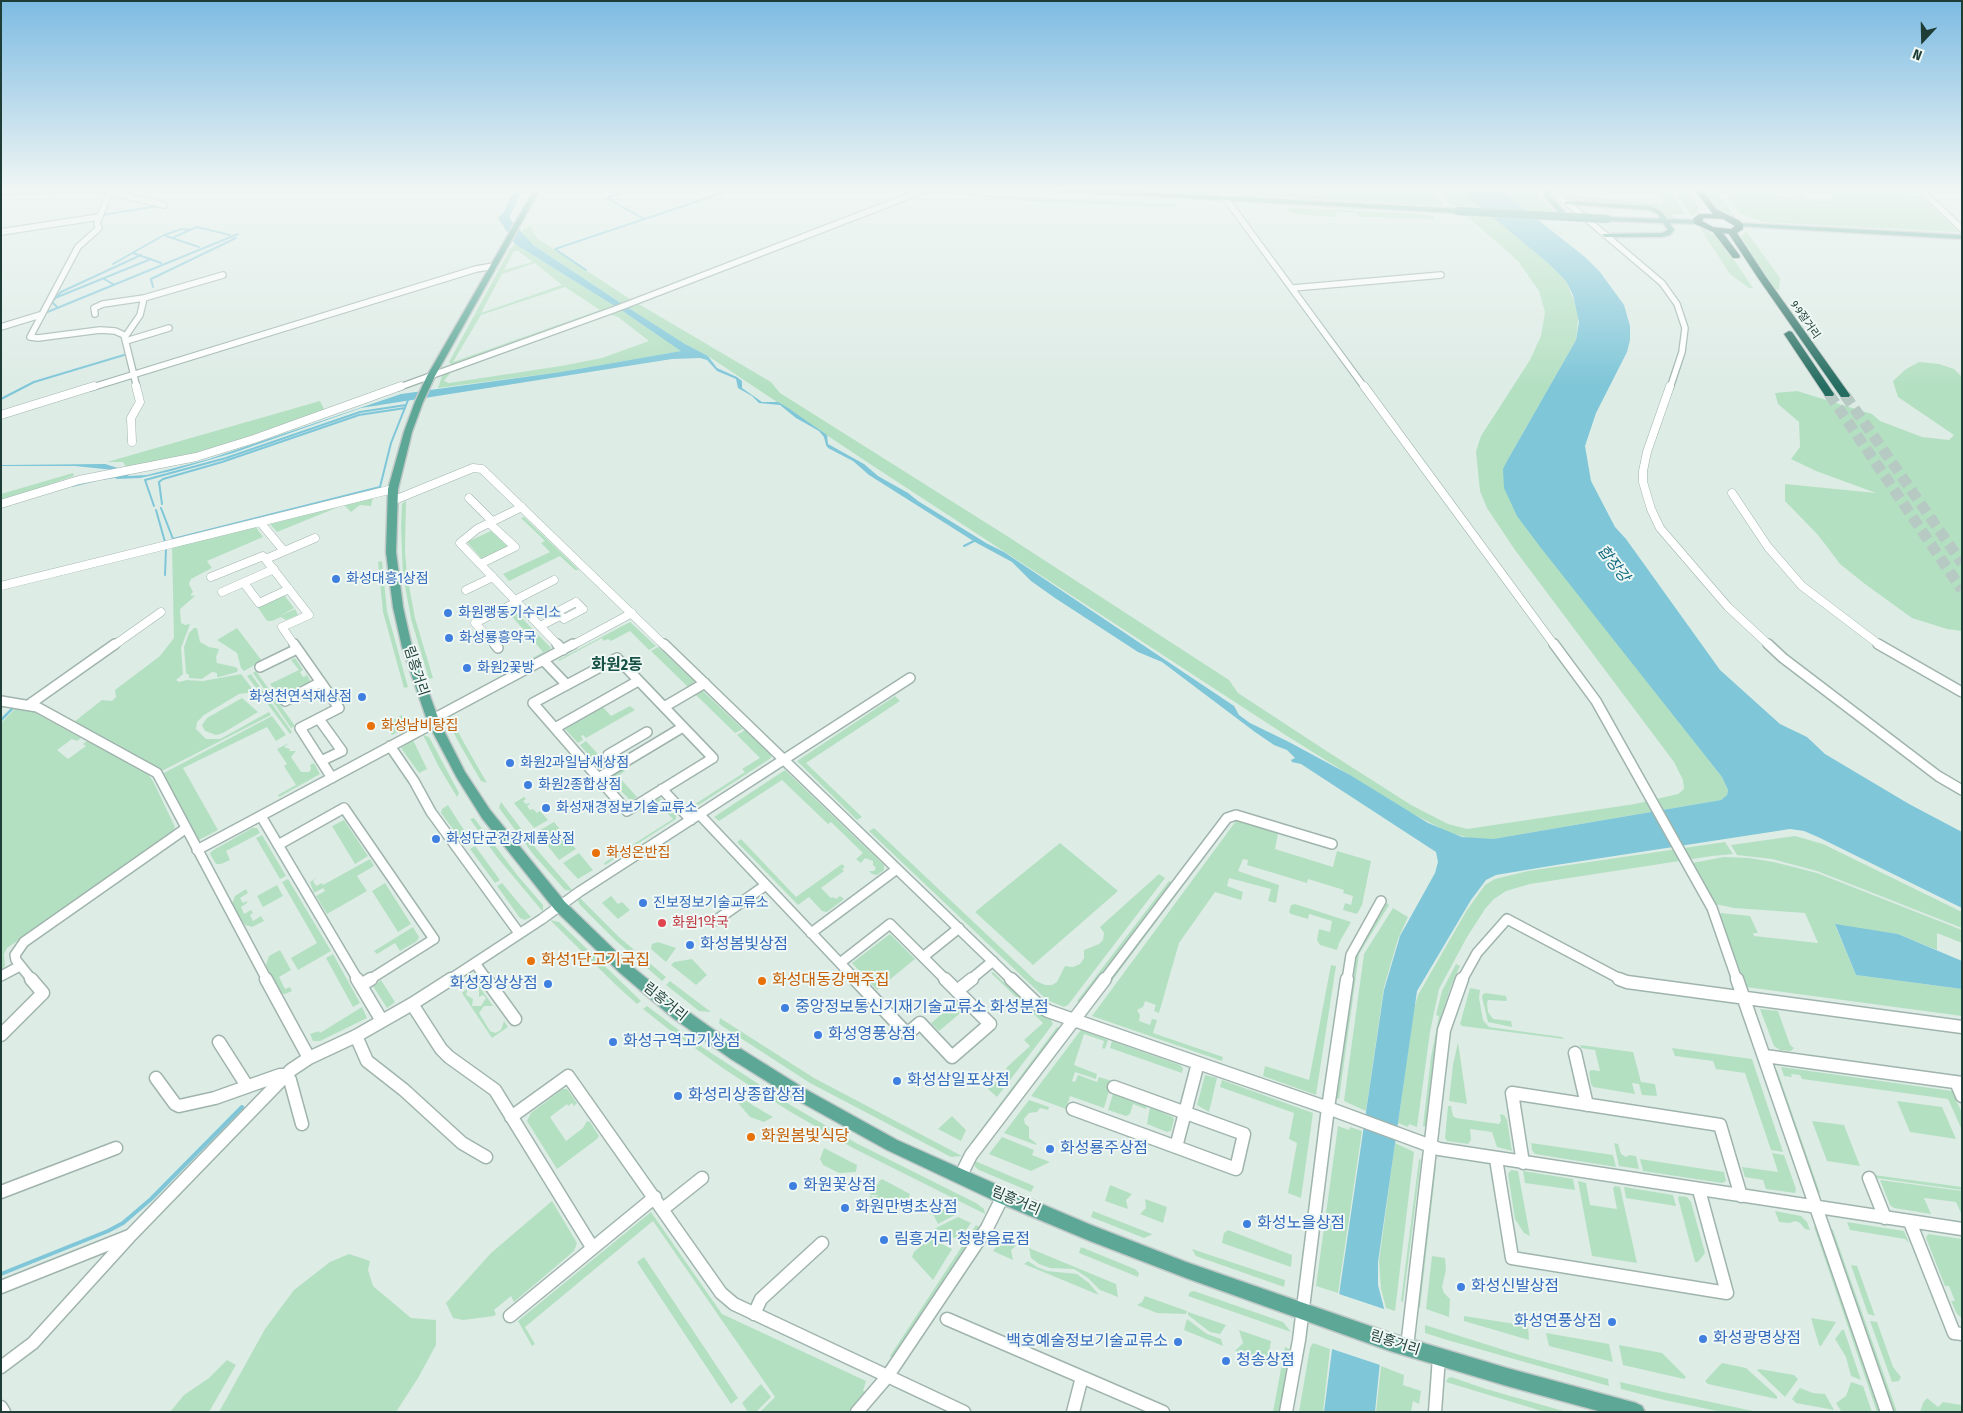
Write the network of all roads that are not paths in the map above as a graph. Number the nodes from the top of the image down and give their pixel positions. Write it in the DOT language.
graph roads {
  1 [pos="74,254"];
  2 [pos="500,254"];
  3 [pos="758,254"];
  4 [pos="1268,254"];
  5 [pos="1628,254"];
  6 [pos="1733,254"];
  7 [pos="1749,254"];
  8 [pos="494,266"];
  9 [pos="223,275"];
  10 [pos="1440,275"];
  11 [pos="1293,288"];
  12 [pos="144,298"];
  13 [pos="95,314"];
  14 [pos="40,315"];
  15 [pos="1,327"];
  16 [pos="169,328"];
  17 [pos="126,339"];
  18 [pos="134,375"];
  19 [pos="431,376"];
  20 [pos="1829,394"];
  21 [pos="1845,395"];
  22 [pos="1,415"];
  23 [pos="132,442"];
  24 [pos="1732,493"];
  25 [pos="392,495"];
  26 [pos="469,498"];
  27 [pos="1,504"];
  28 [pos="522,507"];
  29 [pos="260,522"];
  30 [pos="491,522"];
  31 [pos="315,538"];
  32 [pos="284,552"];
  33 [pos="266,559"];
  34 [pos="480,564"];
  35 [pos="274,569"];
  36 [pos="211,577"];
  37 [pos="493,577"];
  38 [pos="554,580"];
  39 [pos="244,583"];
  40 [pos="1,586"];
  41 [pos="289,589"];
  42 [pos="466,590"];
  43 [pos="222,592"];
  44 [pos="516,601"];
  45 [pos="162,612"];
  46 [pos="632,613"];
  47 [pos="560,616"];
  48 [pos="540,626"];
  49 [pos="498,648"];
  50 [pos="298,649"];
  51 [pos="563,650"];
  52 [pos="543,660"];
  53 [pos="260,667"];
  54 [pos="910,678"];
  55 [pos="638,681"];
  56 [pos="321,682"];
  57 [pos="705,683"];
  58 [pos="566,686"];
  59 [pos="1962,692"];
  60 [pos="1,701"];
  61 [pos="285,701"];
  62 [pos="30,704"];
  63 [pos="664,707"];
  64 [pos="319,718"];
  65 [pos="434,721"];
  66 [pos="683,727"];
  67 [pos="555,728"];
  68 [pos="647,732"];
  69 [pos="630,742"];
  70 [pos="390,746"];
  71 [pos="640,753"];
  72 [pos="608,755"];
  73 [pos="784,759"];
  74 [pos="322,761"];
  75 [pos="332,778"];
  76 [pos="598,778"];
  77 [pos="662,789"];
  78 [pos="1962,790"];
  79 [pos="261,816"];
  80 [pos="695,817"];
  81 [pos="185,829"];
  82 [pos="1332,844"];
  83 [pos="278,845"];
  84 [pos="197,850"];
  85 [pos="898,869"];
  86 [pos="766,885"];
  87 [pos="1381,902"];
  88 [pos="560,906"];
  89 [pos="715,921"];
  90 [pos="959,928"];
  91 [pos="811,933"];
  92 [pos="519,934"];
  93 [pos="923,957"];
  94 [pos="993,961"];
  95 [pos="475,963"];
  96 [pos="840,963"];
  97 [pos="20,966"];
  98 [pos="1,976"];
  99 [pos="361,985"];
  100 [pos="957,991"];
  101 [pos="1744,997"];
  102 [pos="412,1004"];
  103 [pos="515,1019"];
  104 [pos="1072,1019"];
  105 [pos="382,1021"];
  106 [pos="1962,1027"];
  107 [pos="1,1035"];
  108 [pos="356,1036"];
  109 [pos="219,1042"];
  110 [pos="1575,1053"];
  111 [pos="1765,1056"];
  112 [pos="309,1058"];
  113 [pos="1198,1063"];
  114 [pos="286,1075"];
  115 [pos="156,1078"];
  116 [pos="1959,1083"];
  117 [pos="247,1086"];
  118 [pos="1114,1087"];
  119 [pos="1962,1096"];
  120 [pos="1587,1105"];
  121 [pos="1328,1108"];
  122 [pos="1073,1109"];
  123 [pos="1185,1113"];
  124 [pos="511,1117"];
  125 [pos="302,1124"];
  126 [pos="1429,1146"];
  127 [pos="1176,1147"];
  128 [pos="116,1148"];
  129 [pos="486,1157"];
  130 [pos="1496,1159"];
  131 [pos="1523,1163"];
  132 [pos="960,1177"];
  133 [pos="702,1178"];
  134 [pos="1869,1178"];
  135 [pos="1699,1190"];
  136 [pos="1,1192"];
  137 [pos="1003,1196"];
  138 [pos="1741,1196"];
  139 [pos="655,1197"];
  140 [pos="1817,1208"];
  141 [pos="663,1209"];
  142 [pos="1885,1218"];
  143 [pos="1910,1222"];
  144 [pos="1962,1229"];
  145 [pos="131,1235"];
  146 [pos="822,1243"];
  147 [pos="592,1248"];
  148 [pos="1,1287"];
  149 [pos="754,1314"];
  150 [pos="1309,1314"];
  151 [pos="510,1316"];
  152 [pos="947,1319"];
  153 [pos="1962,1334"];
  154 [pos="1407,1348"];
  155 [pos="1439,1357"];
  156 [pos="1,1367"];
  157 [pos="887,1377"];
  158 [pos="1082,1377"];
  159 [pos="1,1406"];
  160 [pos="4,1412"];
  161 [pos="857,1412"];
  162 [pos="964,1412"];
  163 [pos="1073,1412"];
  164 [pos="1163,1412"];
  165 [pos="1286,1412"];
  166 [pos="1435,1412"];
  167 [pos="1636,1412"];
  168 [pos="1888,1412"];
  1 -- 14 [label="street"];
  2 -- 8 [label="main road, 림흥거리"];
  3 -- 19 [label="street"];
  4 -- 11 [label="street"];
  5 -- 78 [label="street"];
  6 -- 20 [label="highway, 9·9절거리"];
  7 -- 21 [label="highway, 9·9절거리"];
  8 -- 18 [label="street"];
  8 -- 19 [label="main road, 림흥거리"];
  9 -- 12 [label="street"];
  10 -- 11 [label="street"];
  11 -- 101 [label="street"];
  12 -- 13 [label="street"];
  12 -- 17 [label="street"];
  14 -- 15 [label="street"];
  14 -- 17 [label="street"];
  16 -- 17 [label="street"];
  17 -- 18 [label="street"];
  18 -- 22 [label="street"];
  18 -- 23 [label="street"];
  19 -- 25 [label="main road, 림흥거리"];
  19 -- 27 [label="street"];
  24 -- 59 [label="street"];
  25 -- 28 [label="street"];
  25 -- 29 [label="street"];
  25 -- 65 [label="main road, 림흥거리"];
  26 -- 30 [label="street"];
  28 -- 30 [label="street"];
  28 -- 46 [label="street"];
  29 -- 32 [label="street"];
  29 -- 40 [label="street"];
  30 -- 34 [label="street"];
  30 -- 34 [label="street"];
  31 -- 32 [label="street"];
  32 -- 33 [label="street"];
  33 -- 35 [label="street"];
  33 -- 36 [label="street"];
  34 -- 37 [label="street"];
  35 -- 39 [label="street"];
  35 -- 41 [label="street"];
  37 -- 42 [label="street"];
  37 -- 44 [label="street"];
  38 -- 44 [label="street"];
  39 -- 41 [label="street"];
  39 -- 43 [label="street"];
  41 -- 50 [label="street"];
  44 -- 48 [label="street"];
  44 -- 49 [label="street"];
  45 -- 62 [label="street"];
  46 -- 51 [label="street"];
  46 -- 57 [label="street"];
  47 -- 48 [label="street"];
  48 -- 51 [label="street"];
  50 -- 53 [label="street"];
  50 -- 56 [label="street"];
  51 -- 52 [label="street"];
  52 -- 58 [label="street"];
  52 -- 65 [label="street"];
  54 -- 73 [label="street"];
  55 -- 58 [label="street"];
  55 -- 63 [label="street"];
  55 -- 67 [label="street"];
  56 -- 61 [label="street"];
  56 -- 64 [label="street"];
  57 -- 63 [label="street"];
  57 -- 73 [label="street"];
  58 -- 67 [label="street"];
  60 -- 62 [label="street"];
  62 -- 81 [label="street"];
  63 -- 66 [label="street"];
  64 -- 74 [label="street"];
  64 -- 74 [label="street"];
  65 -- 70 [label="street"];
  65 -- 88 [label="main road, 림흥거리"];
  66 -- 71 [label="street"];
  66 -- 77 [label="street"];
  67 -- 76 [label="street"];
  68 -- 69 [label="street"];
  69 -- 71 [label="street"];
  69 -- 72 [label="street"];
  70 -- 75 [label="street"];
  70 -- 92 [label="street"];
  71 -- 76 [label="street"];
  73 -- 80 [label="street"];
  73 -- 85 [label="street"];
  74 -- 75 [label="street"];
  75 -- 79 [label="street"];
  76 -- 77 [label="street"];
  77 -- 80 [label="street"];
  79 -- 83 [label="street"];
  79 -- 84 [label="street"];
  80 -- 86 [label="street"];
  80 -- 88 [label="street"];
  81 -- 84 [label="street"];
  81 -- 97 [label="street"];
  82 -- 104 [label="street"];
  83 -- 99 [label="street"];
  83 -- 99 [label="street"];
  84 -- 112 [label="street"];
  85 -- 90 [label="street"];
  85 -- 91 [label="street"];
  86 -- 89 [label="street"];
  86 -- 91 [label="street"];
  87 -- 121 [label="street"];
  88 -- 92 [label="street"];
  88 -- 132 [label="main road, 림흥거리"];
  90 -- 93 [label="street"];
  90 -- 94 [label="street"];
  91 -- 96 [label="street"];
  92 -- 95 [label="street"];
  93 -- 96 [label="street"];
  93 -- 100 [label="street"];
  94 -- 100 [label="street"];
  94 -- 104 [label="street"];
  95 -- 102 [label="street"];
  95 -- 103 [label="street"];
  96 -- 100 [label="street"];
  97 -- 98 [label="street"];
  97 -- 107 [label="street"];
  99 -- 105 [label="street"];
  101 -- 106 [label="street"];
  101 -- 111 [label="street"];
  101 -- 126 [label="street"];
  102 -- 105 [label="street"];
  102 -- 124 [label="street"];
  104 -- 113 [label="street"];
  104 -- 132 [label="street"];
  105 -- 108 [label="street"];
  108 -- 112 [label="street"];
  108 -- 129 [label="street"];
  109 -- 117 [label="street"];
  110 -- 120 [label="street"];
  111 -- 116 [label="street"];
  111 -- 140 [label="street"];
  112 -- 114 [label="street"];
  113 -- 121 [label="street"];
  113 -- 123 [label="street"];
  114 -- 117 [label="street"];
  114 -- 125 [label="street"];
  114 -- 145 [label="street"];
  115 -- 117 [label="street"];
  116 -- 119 [label="street"];
  118 -- 123 [label="street"];
  120 -- 131 [label="street"];
  120 -- 138 [label="street"];
  121 -- 126 [label="street"];
  121 -- 150 [label="street"];
  122 -- 127 [label="street"];
  123 -- 127 [label="street"];
  123 -- 127 [label="street"];
  124 -- 139 [label="street"];
  124 -- 147 [label="street"];
  126 -- 130 [label="street"];
  126 -- 154 [label="street"];
  128 -- 136 [label="street"];
  130 -- 131 [label="street"];
  130 -- 135 [label="street"];
  131 -- 135 [label="street"];
  132 -- 137 [label="main road, 림흥거리"];
  133 -- 141 [label="street"];
  134 -- 142 [label="street"];
  135 -- 138 [label="street"];
  137 -- 150 [label="main road, 림흥거리"];
  137 -- 157 [label="street"];
  138 -- 140 [label="street"];
  139 -- 141 [label="street"];
  139 -- 147 [label="street"];
  140 -- 142 [label="street"];
  140 -- 168 [label="street"];
  141 -- 149 [label="street"];
  142 -- 143 [label="street"];
  143 -- 144 [label="street"];
  143 -- 153 [label="street"];
  145 -- 148 [label="street"];
  145 -- 156 [label="street"];
  146 -- 149 [label="street"];
  147 -- 151 [label="street"];
  149 -- 157 [label="street"];
  150 -- 154 [label="main road, 림흥거리"];
  150 -- 165 [label="street"];
  152 -- 158 [label="street"];
  154 -- 155 [label="main road, 림흥거리"];
  155 -- 166 [label="street"];
  155 -- 167 [label="main road, 림흥거리"];
  157 -- 161 [label="street"];
  157 -- 162 [label="street"];
  158 -- 163 [label="street"];
  158 -- 164 [label="street"];
  159 -- 160 [label="street"];
}
